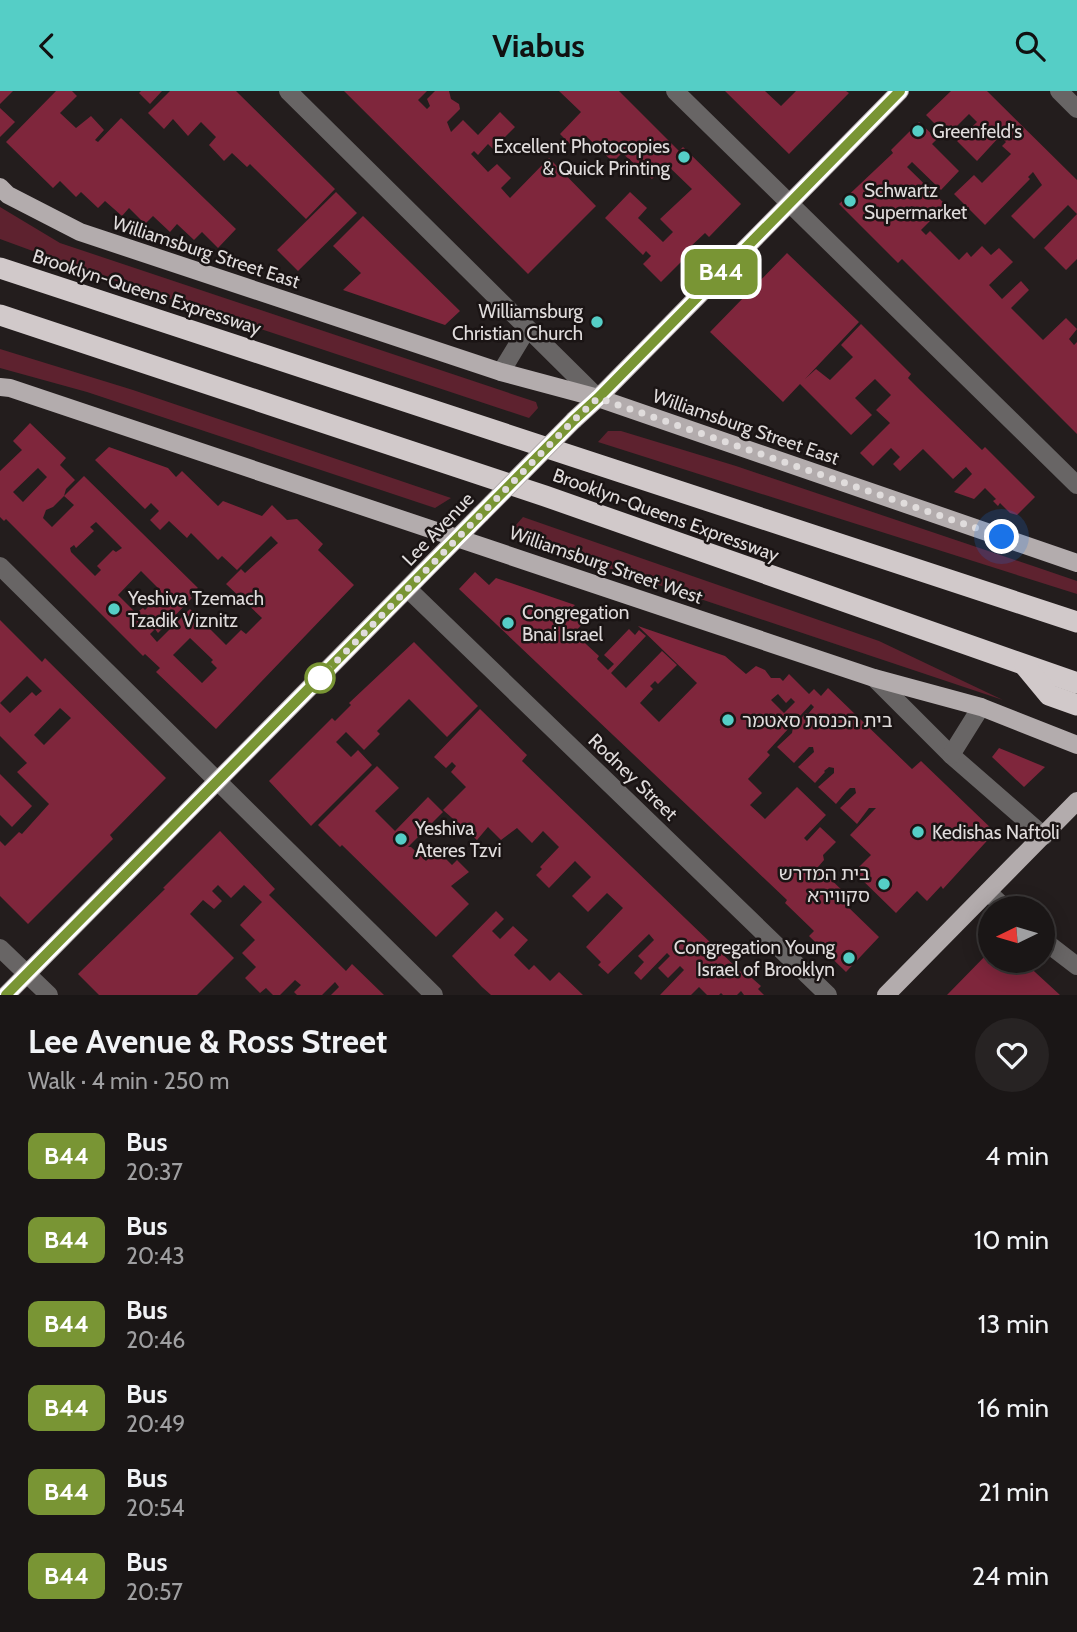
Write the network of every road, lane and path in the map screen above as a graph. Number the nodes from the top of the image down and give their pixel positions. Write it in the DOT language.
graph roads {
  1 [pos="288,91"];
  2 [pos="674,91"];
  3 [pos="900,91"];
  4 [pos="1059,91"];
  5 [pos="1077,109"];
  6 [pos="0,187"];
  7 [pos="789,203"];
  8 [pos="0,268"];
  9 [pos="0,315"];
  10 [pos="527,328"];
  11 [pos="501,372"];
  12 [pos="0,387"];
  13 [pos="598,398"];
  14 [pos="1077,485"];
  15 [pos="459,537"];
  16 [pos="1077,563"];
  17 [pos="0,566"];
  18 [pos="408,589"];
  19 [pos="1077,622"];
  20 [pos="1025,666"];
  21 [pos="874,678"];
  22 [pos="1077,683"];
  23 [pos="1077,705"];
  24 [pos="981,707"];
  25 [pos="1077,745"];
  26 [pos="951,755"];
  27 [pos="218,782"];
  28 [pos="1077,801"];
  29 [pos="1044,836"];
  30 [pos="988,892"];
  31 [pos="992,896"];
  32 [pos="0,948"];
  33 [pos="1055,949"];
  34 [pos="1077,966"];
  35 [pos="27,974"];
  36 [pos="6,995"];
  37 [pos="49,995"];
  38 [pos="434,995"];
  39 [pos="828,995"];
  40 [pos="886,995"];
  1 -- 10 [label="street"];
  2 -- 7 [label="street"];
  3 -- 7 [label="main road, Lee Avenue"];
  4 -- 5 [label="street"];
  6 -- 11 [label="main road, Williamsburg Street East"];
  7 -- 13 [label="main road, Lee Avenue"];
  7 -- 14 [label="street"];
  8 -- 19 [label="highway, Brooklyn-Queens Expressway"];
  9 -- 20 [label="highway, Brooklyn-Queens Expressway"];
  10 -- 11 [label="street"];
  10 -- 13 [label="street"];
  11 -- 13 [label="main road, Williamsburg Street East"];
  12 -- 15 [label="main road, Williamsburg Street West"];
  13 -- 15 [label="main road, Lee Avenue, bridge"];
  13 -- 16 [label="main road, Williamsburg Street East"];
  15 -- 18 [label="main road, Lee Avenue"];
  15 -- 21 [label="main road, Williamsburg Street West"];
  17 -- 27 [label="street"];
  18 -- 27 [label="main road, Lee Avenue"];
  18 -- 39 [label="street, Rodney Street"];
  20 -- 22 [label="highway, Brooklyn-Queens Expressway"];
  20 -- 23 [label="highway"];
  21 -- 24 [label="main road, Williamsburg Street West"];
  21 -- 26 [label="street"];
  24 -- 25 [label="main road, Williamsburg Street West"];
  24 -- 26 [label="street"];
  26 -- 29 [label="street"];
  27 -- 35 [label="main road, Lee Avenue"];
  27 -- 38 [label="street"];
  28 -- 29 [label="main road"];
  29 -- 30 [label="main road"];
  30 -- 31 [label="street"];
  30 -- 40 [label="main road"];
  32 -- 35 [label="street"];
  33 -- 34 [label="street"];
  35 -- 36 [label="main road, Lee Avenue"];
  35 -- 37 [label="street"];
}
